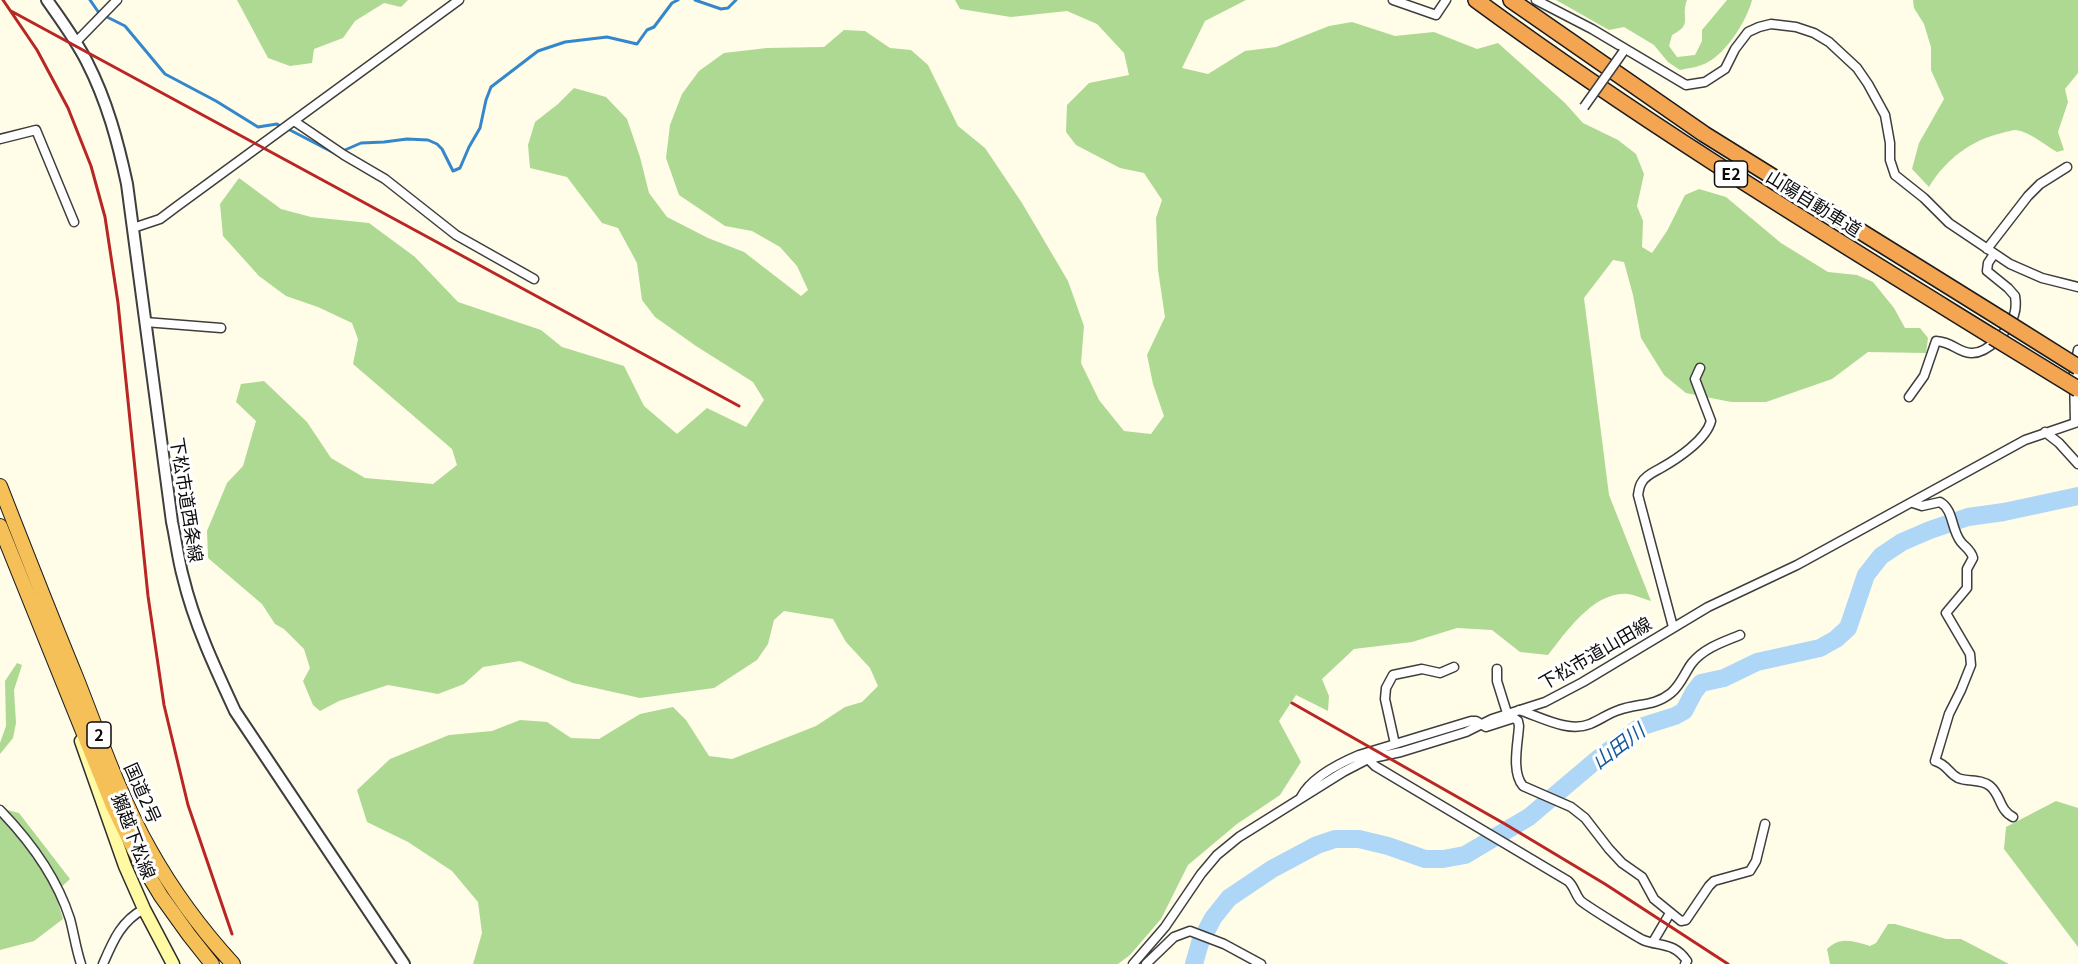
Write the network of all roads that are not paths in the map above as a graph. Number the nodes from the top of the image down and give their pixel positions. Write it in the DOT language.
graph roads {
  1 [pos="47,0"];
  2 [pos="117,0"];
  3 [pos="459,0"];
  4 [pos="1393,0"];
  5 [pos="1446,0"];
  6 [pos="1476,0"];
  7 [pos="1511,0"];
  8 [pos="1536,0"];
  9 [pos="76,42"];
  10 [pos="1624,50"];
  11 [pos="1584,107"];
  12 [pos="294,121"];
  13 [pos="0,139"];
  14 [pos="2067,167"];
  15 [pos="74,222"];
  16 [pos="133,228"];
  17 [pos="1991,251"];
  18 [pos="534,279"];
  19 [pos="2078,287"];
  20 [pos="145,322"];
  21 [pos="221,327"];
  22 [pos="2078,350"];
  23 [pos="2078,367"];
  24 [pos="1700,368"];
  25 [pos="2078,389"];
  26 [pos="1910,398"];
  27 [pos="2077,423"];
  28 [pos="2045,432"];
  29 [pos="2078,464"];
  30 [pos="0,486"];
  31 [pos="1912,503"];
  32 [pos="0,526"];
  33 [pos="1673,627"];
  34 [pos="1740,635"];
  35 [pos="1454,667"];
  36 [pos="1497,669"];
  37 [pos="63,682"];
  38 [pos="1519,710"];
  39 [pos="1507,713"];
  40 [pos="1483,724"];
  41 [pos="1395,744"];
  42 [pos="1368,759"];
  43 [pos="1299,801"];
  44 [pos="0,810"];
  45 [pos="2013,817"];
  46 [pos="1765,824"];
  47 [pos="144,909"];
  48 [pos="1670,913"];
  49 [pos="1653,942"];
  50 [pos="400,963"];
  51 [pos="81,964"];
  52 [pos="103,964"];
  53 [pos="172,964"];
  54 [pos="212,964"];
  55 [pos="233,964"];
  56 [pos="1133,964"];
  57 [pos="1146,964"];
  58 [pos="1261,964"];
  59 [pos="1685,964"];
  1 -- 9 [label="street, 下松市道西条線"];
  2 -- 9 [label="street"];
  3 -- 12 [label="street"];
  4 -- 5 [label="street"];
  6 -- 25 [label="highway, 山陽自動車道 / E2, bridge"];
  7 -- 23 [label="highway, 山陽自動車道 / E2, bridge"];
  8 -- 10 [label="street"];
  9 -- 16 [label="street, 下松市道西条線"];
  10 -- 11 [label="street, bridge"];
  10 -- 17 [label="street"];
  12 -- 16 [label="street"];
  12 -- 18 [label="street"];
  13 -- 15 [label="street"];
  14 -- 17 [label="street"];
  16 -- 20 [label="street, 下松市道西条線"];
  17 -- 19 [label="street"];
  17 -- 26 [label="street"];
  20 -- 21 [label="street"];
  20 -- 50 [label="street, 下松市道西条線"];
  22 -- 27 [label="street"];
  24 -- 33 [label="street"];
  27 -- 28 [label="street, 下松市道山田線"];
  28 -- 29 [label="street"];
  28 -- 31 [label="street, 下松市道山田線"];
  30 -- 55 [label="highway, 国道2号 / 2"];
  31 -- 33 [label="street, 下松市道山田線"];
  31 -- 45 [label="street"];
  32 -- 37 [label="highway, 国道2号 / 2"];
  33 -- 38 [label="street, 下松市道山田線"];
  34 -- 38 [label="street"];
  35 -- 41 [label="street"];
  36 -- 39 [label="street"];
  37 -- 47 [label="main road, 獺越下松線"];
  37 -- 54 [label="highway, 国道2号 / 2"];
  38 -- 39 [label="street, 下松市道山田線"];
  39 -- 40 [label="street, 下松市道山田線"];
  40 -- 41 [label="street"];
  40 -- 42 [label="street, 下松市道山田線"];
  40 -- 48 [label="street"];
  41 -- 43 [label="street"];
  42 -- 43 [label="street, 下松市道山田線"];
  42 -- 49 [label="street"];
  43 -- 56 [label="street, 下松市道山田線"];
  44 -- 51 [label="street"];
  46 -- 48 [label="street"];
  47 -- 52 [label="street"];
  47 -- 53 [label="main road, 獺越下松線"];
  48 -- 49 [label="street"];
  49 -- 59 [label="street"];
  57 -- 58 [label="street"];
}
